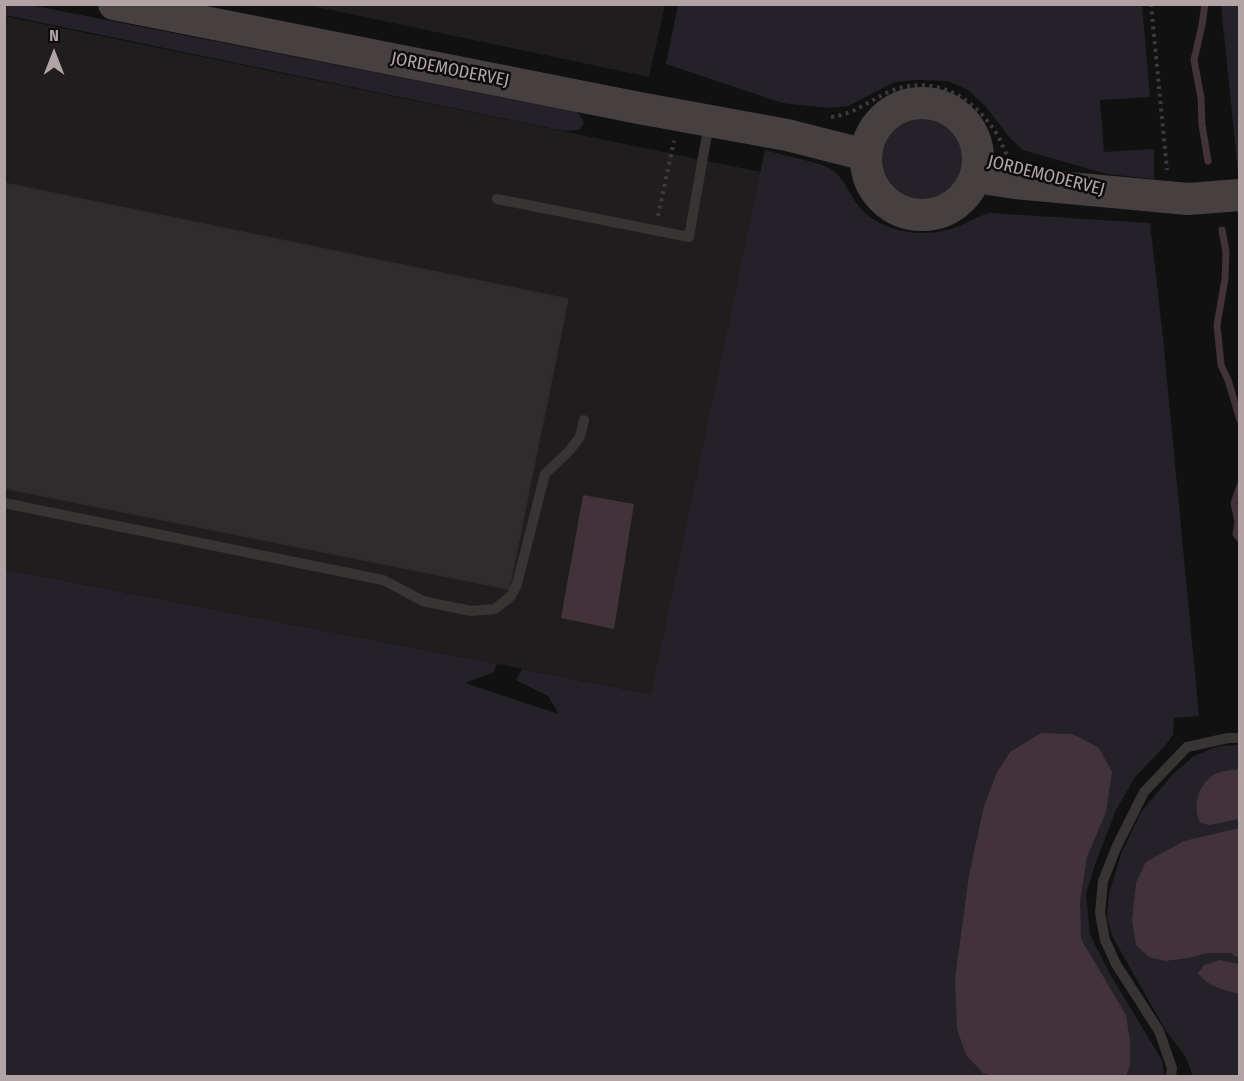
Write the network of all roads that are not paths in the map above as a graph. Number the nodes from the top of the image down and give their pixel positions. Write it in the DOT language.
graph roads {
  1 [pos="114,4"];
  2 [pos="710,120"];
  3 [pos="867,148"];
  4 [pos="987,164"];
  5 [pos="1239,195"];
  6 [pos="497,199"];
  7 [pos="584,420"];
  8 [pos="4,503"];
  9 [pos="1239,738"];
  10 [pos="1171,1077"];
  1 -- 2 [label="street, JORDEMODERVEJ"];
  2 -- 3 [label="street, JORDEMODERVEJ"];
  2 -- 6 [label="lane"];
  3 -- 4 [label="street"];
  3 -- 4 [label="street"];
  4 -- 5 [label="street, JORDEMODERVEJ"];
  7 -- 8 [label="lane"];
  9 -- 10 [label="lane"];
}
